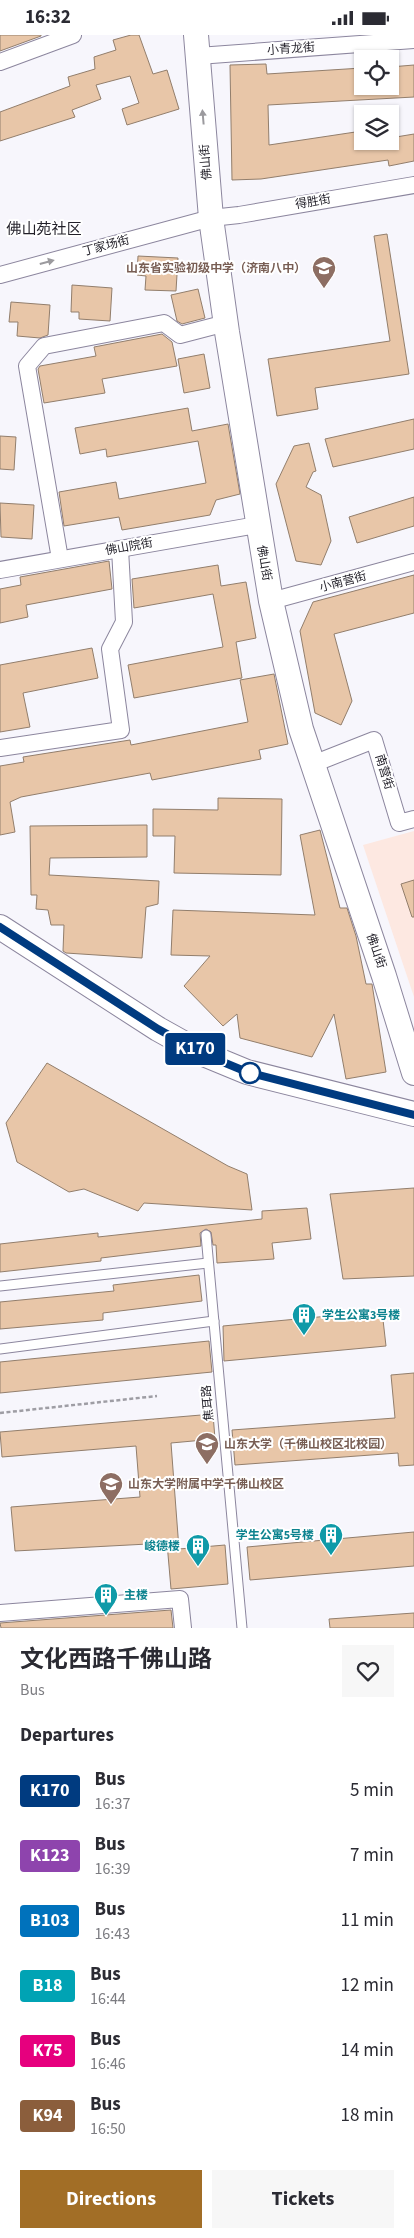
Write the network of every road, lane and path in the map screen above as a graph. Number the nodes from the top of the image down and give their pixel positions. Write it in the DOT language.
graph roads {
  1 [pos="73,35"];
  2 [pos="414,40"];
  3 [pos="197,45"];
  4 [pos="0,62"];
  5 [pos="414,185"];
  6 [pos="211,218"];
  7 [pos="0,275"];
  8 [pos="226,323"];
  9 [pos="258,525"];
  10 [pos="120,549"];
  11 [pos="60,559"];
  12 [pos="414,562"];
  13 [pos="0,570"];
  14 [pos="271,601"];
  15 [pos="0,748"];
  16 [pos="313,764"];
  17 [pos="414,819"];
  18 [pos="0,927"];
  19 [pos="414,1073"];
  20 [pos="414,1115"];
  21 [pos="206,1235"];
  22 [pos="208,1263"];
  23 [pos="0,1286"];
  24 [pos="214,1321"];
  25 [pos="0,1349"];
  26 [pos="157,1396"];
  27 [pos="0,1413"];
  28 [pos="0,1613"];
  29 [pos="183,1628"];
  30 [pos="242,1628"];
  1 -- 4 [label="street"];
  2 -- 3 [label="street, 小青龙街"];
  6 -- 3 [label="street, 佛山街, one-way"];
  5 -- 6 [label="street, 得胜街"];
  7 -- 6 [label="street, 丁家场街, one-way"];
  6 -- 8 [label="street, 佛山街"];
  8 -- 9 [label="street, 佛山街"];
  8 -- 11 [label="street"];
  9 -- 10 [label="street, 佛山院街"];
  9 -- 14 [label="street, 佛山街"];
  10 -- 11 [label="street, 佛山院街"];
  10 -- 15 [label="street"];
  11 -- 13 [label="street, 佛山院街"];
  12 -- 14 [label="street, 小南营街"];
  14 -- 16 [label="street, 佛山街"];
  16 -- 17 [label="street, 南营街"];
  16 -- 19 [label="street, 佛山街"];
  18 -- 20 [label="street"];
  21 -- 22 [label="lane, 焦耳路"];
  22 -- 23 [label="lane"];
  22 -- 24 [label="lane, 焦耳路"];
  24 -- 25 [label="lane"];
  24 -- 30 [label="lane, 焦耳路"];
  26 -- 27 [label="path"];
  28 -- 29 [label="street"];
}
